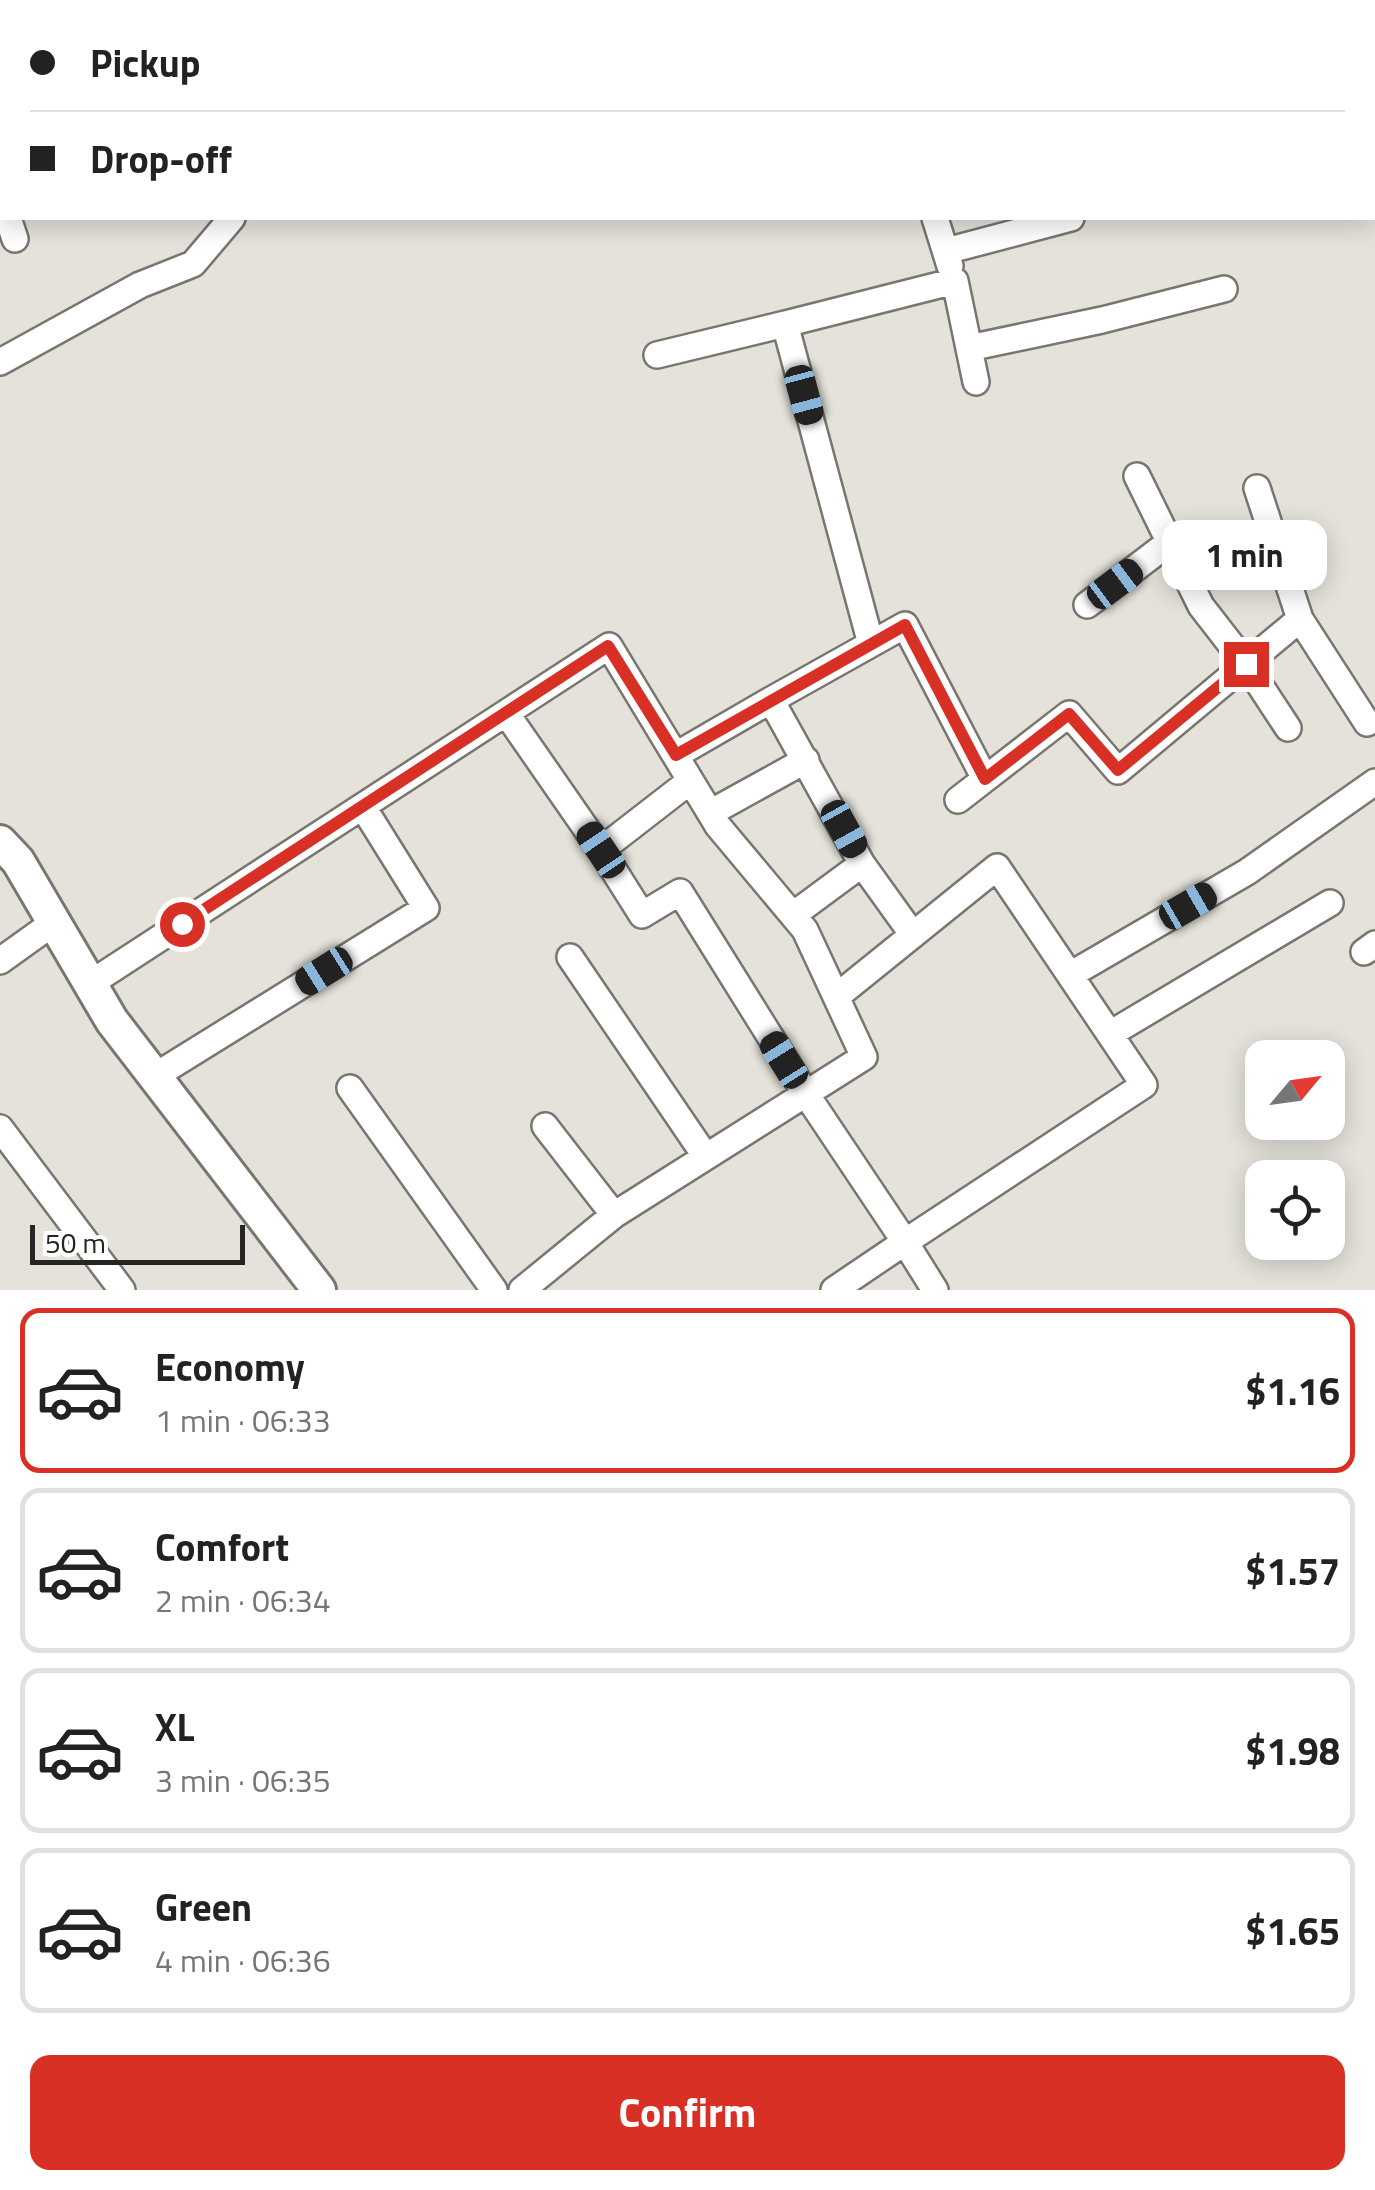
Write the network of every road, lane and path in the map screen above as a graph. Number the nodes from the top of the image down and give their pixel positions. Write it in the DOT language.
graph roads {
  1 [pos="230,220"];
  2 [pos="936,220"];
  3 [pos="1063,220"];
  4 [pos="946,251"];
  5 [pos="955,281"];
  6 [pos="1224,289"];
  7 [pos="785,324"];
  8 [pos="969,348"];
  9 [pos="658,355"];
  10 [pos="0,362"];
  11 [pos="976,382"];
  12 [pos="1137,476"];
  13 [pos="1257,488"];
  14 [pos="1171,541"];
  15 [pos="1087,604"];
  16 [pos="1300,619"];
  17 [pos="871,644"];
  18 [pos="1246,664"];
  19 [pos="771,700"];
  20 [pos="506,712"];
  21 [pos="1372,727"];
  22 [pos="1288,728"];
  23 [pos="676,755"];
  24 [pos="806,760"];
  25 [pos="985,779"];
  26 [pos="690,781"];
  27 [pos="1375,782"];
  28 [pos="958,800"];
  29 [pos="363,807"];
  30 [pos="710,813"];
  31 [pos="0,842"];
  32 [pos="601,850"];
  33 [pos="862,864"];
  34 [pos="1330,903"];
  35 [pos="793,916"];
  36 [pos="53,923"];
  37 [pos="913,935"];
  38 [pos="570,957"];
  39 [pos="0,962"];
  40 [pos="1070,975"];
  41 [pos="91,983"];
  42 [pos="836,996"];
  43 [pos="1110,1034"];
  44 [pos="155,1076"];
  45 [pos="350,1088"];
  46 [pos="806,1094"];
  47 [pos="545,1126"];
  48 [pos="0,1128"];
  49 [pos="706,1156"];
  50 [pos="614,1215"];
  51 [pos="905,1242"];
  52 [pos="122,1290"];
  53 [pos="319,1290"];
  54 [pos="494,1290"];
  55 [pos="522,1290"];
  56 [pos="834,1290"];
  57 [pos="935,1290"];
  1 -- 10 [label="street"];
  2 -- 4 [label="street"];
  3 -- 4 [label="street"];
  4 -- 5 [label="street"];
  5 -- 7 [label="street"];
  5 -- 8 [label="street"];
  6 -- 8 [label="street"];
  7 -- 9 [label="street"];
  7 -- 17 [label="street"];
  8 -- 11 [label="street"];
  12 -- 14 [label="street"];
  13 -- 16 [label="street"];
  14 -- 15 [label="street"];
  14 -- 18 [label="street"];
  16 -- 18 [label="street"];
  16 -- 21 [label="street"];
  17 -- 19 [label="street"];
  17 -- 25 [label="street"];
  18 -- 22 [label="street"];
  18 -- 25 [label="street"];
  19 -- 23 [label="street"];
  19 -- 24 [label="street"];
  20 -- 23 [label="street"];
  20 -- 29 [label="street"];
  20 -- 32 [label="street"];
  23 -- 26 [label="street"];
  24 -- 30 [label="street"];
  24 -- 33 [label="street"];
  25 -- 28 [label="street"];
  26 -- 30 [label="street"];
  26 -- 32 [label="street"];
  27 -- 40 [label="street"];
  29 -- 41 [label="street"];
  29 -- 44 [label="street"];
  30 -- 35 [label="street"];
  31 -- 36 [label="street"];
  32 -- 46 [label="street"];
  33 -- 35 [label="street"];
  33 -- 37 [label="street"];
  34 -- 43 [label="street"];
  35 -- 42 [label="street"];
  36 -- 39 [label="street"];
  36 -- 41 [label="street"];
  37 -- 40 [label="street"];
  37 -- 42 [label="street"];
  38 -- 49 [label="street"];
  40 -- 43 [label="street"];
  41 -- 44 [label="street"];
  42 -- 46 [label="street"];
  43 -- 51 [label="street"];
  44 -- 53 [label="street"];
  45 -- 54 [label="street"];
  46 -- 49 [label="street"];
  46 -- 51 [label="street"];
  47 -- 50 [label="street"];
  48 -- 52 [label="street"];
  49 -- 50 [label="street"];
  50 -- 55 [label="street"];
  51 -- 56 [label="street"];
  51 -- 57 [label="street"];
}
